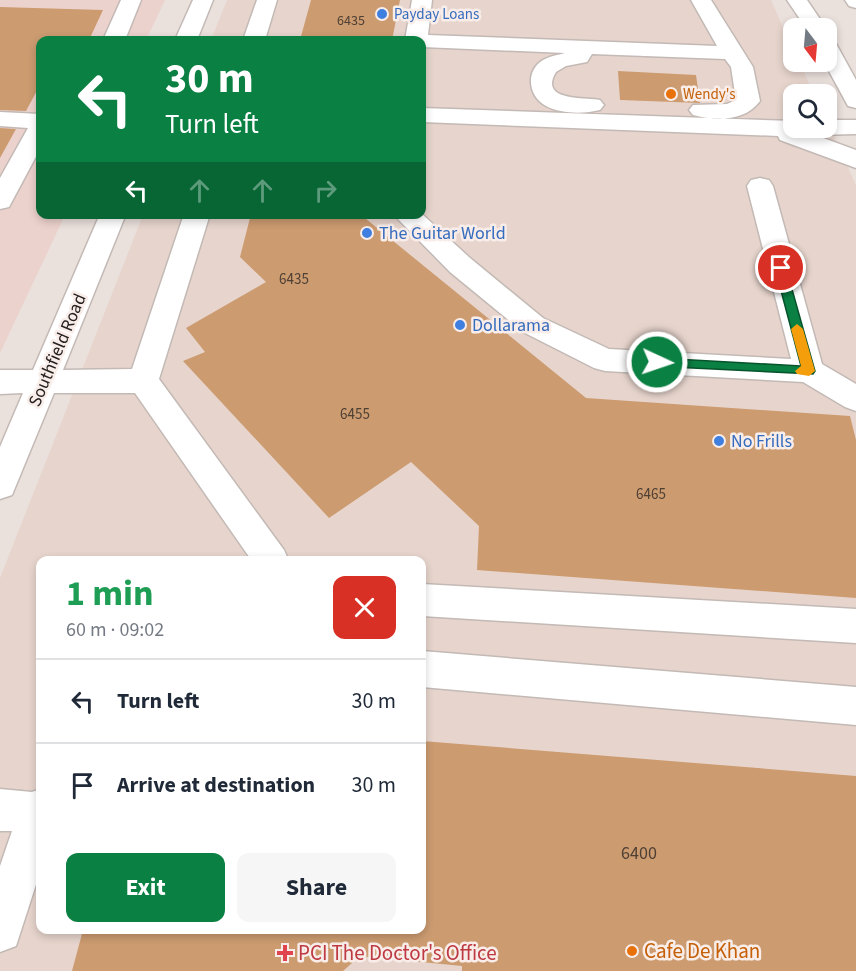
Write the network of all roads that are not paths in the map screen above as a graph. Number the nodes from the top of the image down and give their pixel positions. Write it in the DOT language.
graph roads {
  1 [pos="131,0"];
  2 [pos="203,0"];
  3 [pos="267,0"];
  4 [pos="422,0"];
  5 [pos="701,0"];
  6 [pos="797,0"];
  7 [pos="809,18"];
  8 [pos="116,36"];
  9 [pos="188,36"];
  10 [pos="255,36"];
  11 [pos="417,36"];
  12 [pos="426,41"];
  13 [pos="584,47"];
  14 [pos="732,52"];
  15 [pos="837,66"];
  16 [pos="856,101"];
  17 [pos="426,116"];
  18 [pos="0,119"];
  19 [pos="36,121"];
  20 [pos="837,127"];
  21 [pos="856,127"];
  22 [pos="770,129"];
  23 [pos="783,129"];
  24 [pos="36,134"];
  25 [pos="856,160"];
  26 [pos="760,186"];
  27 [pos="0,201"];
  28 [pos="111,219"];
  29 [pos="195,219"];
  30 [pos="411,219"];
  31 [pos="809,371"];
  32 [pos="143,381"];
  33 [pos="0,382"];
  34 [pos="43,383"];
  35 [pos="856,399"];
  36 [pos="0,485"];
  37 [pos="268,556"];
  38 [pos="426,600"];
  39 [pos="856,626"];
  40 [pos="426,669"];
  41 [pos="856,706"];
  42 [pos="27,811"];
  43 [pos="0,930"];
  1 -- 8 [label="street"];
  2 -- 9 [label="street"];
  3 -- 10 [label="street"];
  4 -- 11 [label="street"];
  5 -- 14 [label="street"];
  6 -- 7 [label="street"];
  12 -- 13 [label="street"];
  13 -- 14 [label="street"];
  13 -- 14 [label="street"];
  15 -- 16 [label="street"];
  17 -- 22 [label="street"];
  18 -- 19 [label="street"];
  20 -- 21 [label="street"];
  22 -- 23 [label="street"];
  22 -- 25 [label="street"];
  24 -- 27 [label="street"];
  26 -- 31 [label="street"];
  28 -- 34 [label="street, Southfield Road"];
  29 -- 32 [label="street"];
  30 -- 31 [label="street"];
  31 -- 35 [label="street"];
  32 -- 34 [label="street"];
  32 -- 37 [label="street"];
  33 -- 34 [label="street"];
  34 -- 36 [label="street, Southfield Road"];
  38 -- 39 [label="street"];
  40 -- 41 [label="street"];
  42 -- 43 [label="street"];
}
